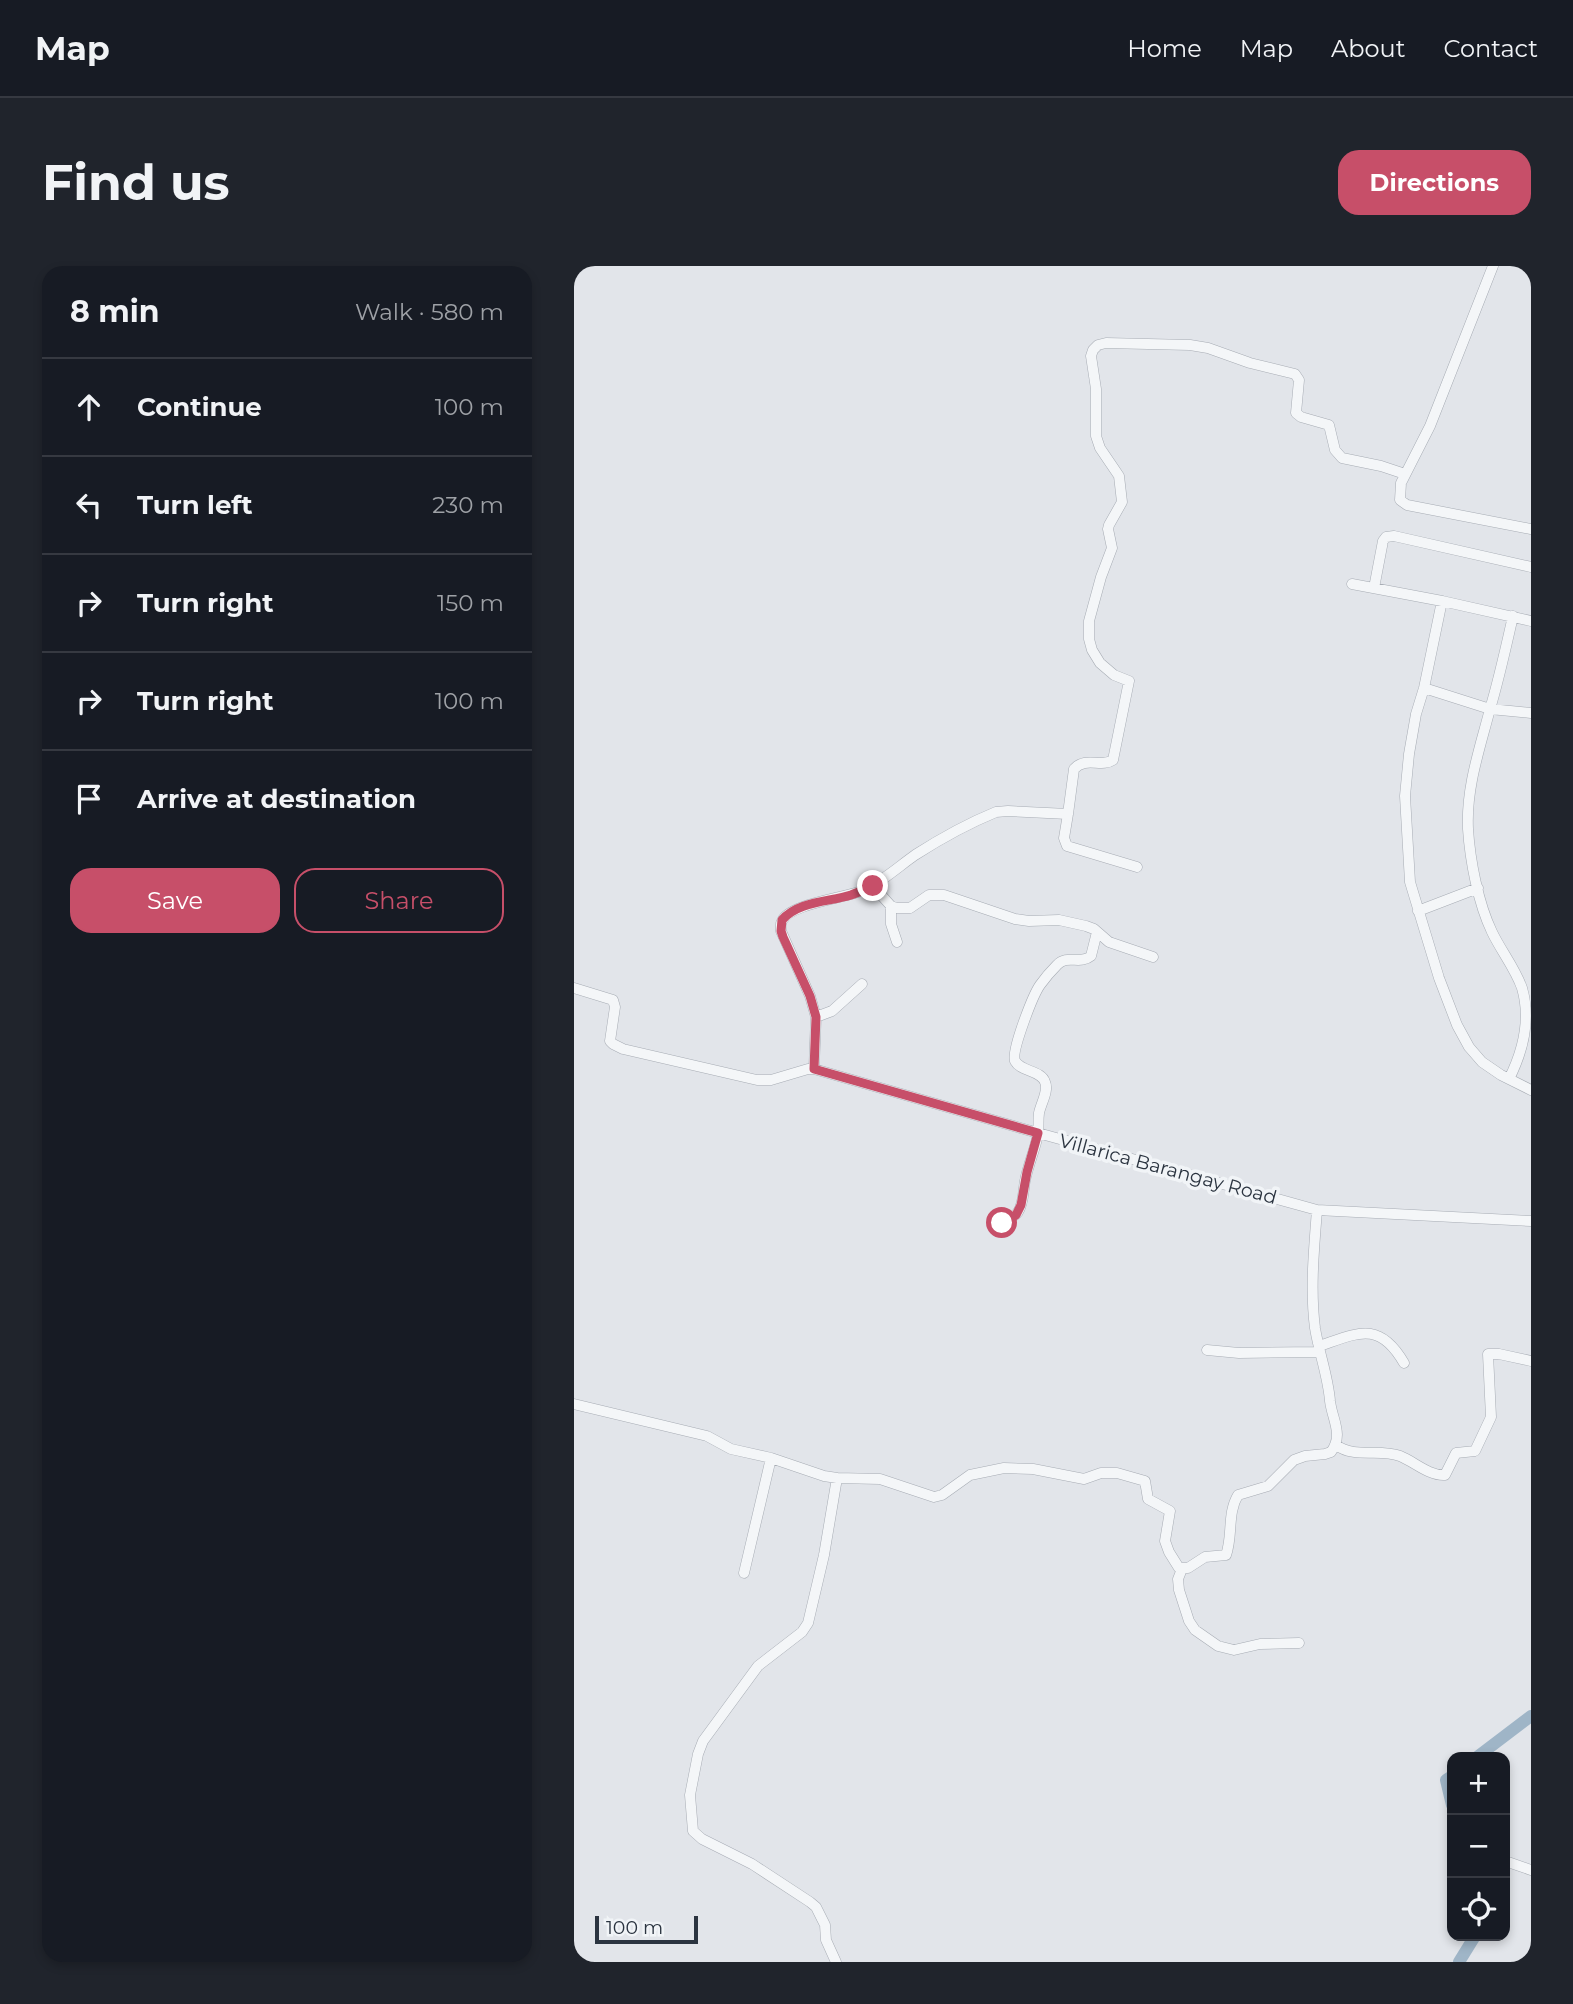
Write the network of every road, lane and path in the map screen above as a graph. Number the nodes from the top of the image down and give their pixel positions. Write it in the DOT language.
graph roads {
  1 [pos="1493,266"];
  2 [pos="1405,474"];
  3 [pos="1531,529"];
  4 [pos="1531,567"];
  5 [pos="1352,584"];
  6 [pos="1374,589"];
  7 [pos="1442,601"];
  8 [pos="1513,617"];
  9 [pos="1531,621"];
  10 [pos="1424,688"];
  11 [pos="1490,709"];
  12 [pos="1531,713"];
  13 [pos="1068,814"];
  14 [pos="1137,867"];
  15 [pos="873,886"];
  16 [pos="1478,888"];
  17 [pos="891,906"];
  18 [pos="1418,911"];
  19 [pos="1097,932"];
  20 [pos="897,942"];
  21 [pos="1153,957"];
  22 [pos="862,984"];
  23 [pos="574,988"];
  24 [pos="816,1017"];
  25 [pos="814,1069"];
  26 [pos="1509,1079"];
  27 [pos="1531,1090"];
  28 [pos="1038,1133"];
  29 [pos="1317,1210"];
  30 [pos="1531,1221"];
  31 [pos="997,1228"];
  32 [pos="1319,1349"];
  33 [pos="1207,1350"];
  34 [pos="1531,1361"];
  35 [pos="1404,1363"];
  36 [pos="574,1404"];
  37 [pos="1336,1445"];
  38 [pos="771,1458"];
  39 [pos="837,1478"];
  40 [pos="1182,1569"];
  41 [pos="744,1573"];
  42 [pos="1299,1643"];
  43 [pos="1510,1863"];
  44 [pos="1531,1870"];
  45 [pos="836,1962"];
  1 -- 2 [label="street"];
  2 -- 3 [label="street"];
  2 -- 13 [label="street"];
  4 -- 6 [label="street"];
  5 -- 6 [label="street"];
  6 -- 7 [label="street"];
  7 -- 8 [label="street"];
  7 -- 10 [label="street"];
  8 -- 9 [label="street"];
  8 -- 11 [label="street"];
  10 -- 11 [label="street"];
  10 -- 18 [label="street"];
  11 -- 12 [label="street"];
  11 -- 16 [label="street"];
  13 -- 14 [label="street"];
  13 -- 15 [label="street"];
  15 -- 17 [label="street"];
  15 -- 24 [label="street"];
  16 -- 18 [label="street"];
  16 -- 26 [label="street"];
  17 -- 19 [label="street"];
  17 -- 20 [label="street"];
  18 -- 26 [label="street"];
  19 -- 21 [label="street"];
  19 -- 28 [label="street"];
  22 -- 24 [label="street"];
  23 -- 25 [label="street, Villarica Barangay Road"];
  24 -- 25 [label="street"];
  25 -- 28 [label="street, Villarica Barangay Road"];
  26 -- 27 [label="street"];
  28 -- 29 [label="street, Villarica Barangay Road"];
  28 -- 31 [label="street"];
  29 -- 30 [label="street, Villarica Barangay Road"];
  29 -- 32 [label="street"];
  32 -- 33 [label="street"];
  32 -- 35 [label="street"];
  32 -- 37 [label="street"];
  34 -- 37 [label="street"];
  36 -- 38 [label="street"];
  37 -- 40 [label="street"];
  38 -- 39 [label="street"];
  38 -- 41 [label="street"];
  39 -- 40 [label="street"];
  39 -- 45 [label="street"];
  40 -- 42 [label="street"];
  43 -- 44 [label="street"];
}
